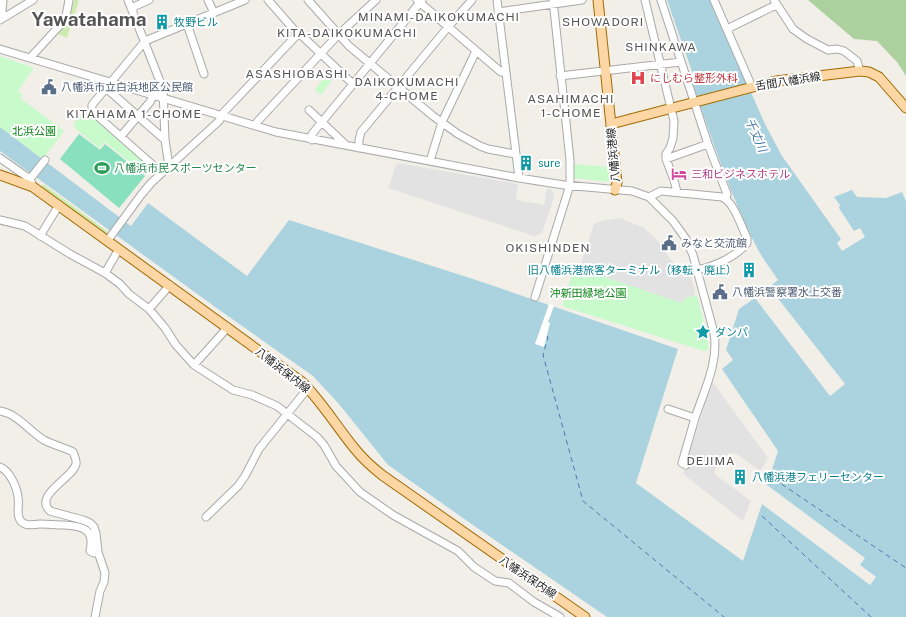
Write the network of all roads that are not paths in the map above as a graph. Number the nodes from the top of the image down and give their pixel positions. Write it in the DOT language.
graph roads {
  1 [pos="3,0"];
  2 [pos="33,0"];
  3 [pos="69,0"];
  4 [pos="128,0"];
  5 [pos="149,0"];
  6 [pos="208,0"];
  7 [pos="245,0"];
  8 [pos="268,0"];
  9 [pos="308,0"];
  10 [pos="376,0"];
  11 [pos="472,0"];
  12 [pos="497,0"];
  13 [pos="582,0"];
  14 [pos="598,0"];
  15 [pos="645,0"];
  16 [pos="661,0"];
  17 [pos="714,0"];
  18 [pos="419,1"];
  19 [pos="553,2"];
  20 [pos="775,2"];
  21 [pos="131,8"];
  22 [pos="498,12"];
  23 [pos="214,13"];
  24 [pos="2,19"];
  25 [pos="187,24"];
  26 [pos="448,28"];
  27 [pos="727,29"];
  28 [pos="297,33"];
  29 [pos="338,35"];
  30 [pos="145,41"];
  31 [pos="0,49"];
  32 [pos="476,51"];
  33 [pos="321,54"];
  34 [pos="30,58"];
  35 [pos="681,62"];
  36 [pos="370,63"];
  37 [pos="659,64"];
  38 [pos="605,71"];
  39 [pos="860,71"];
  40 [pos="505,72"];
  41 [pos="204,74"];
  42 [pos="560,76"];
  43 [pos="353,84"];
  44 [pos="108,85"];
  45 [pos="399,87"];
  46 [pos="751,87"];
  47 [pos="153,96"];
  48 [pos="164,99"];
  49 [pos="696,103"];
  50 [pos="906,108"];
  51 [pos="671,109"];
  52 [pos="309,110"];
  53 [pos="138,116"];
  54 [pos="222,117"];
  55 [pos="322,122"];
  56 [pos="442,122"];
  57 [pos="611,124"];
  58 [pos="256,126"];
  59 [pos="121,136"];
  60 [pos="166,140"];
  61 [pos="312,140"];
  62 [pos="708,144"];
  63 [pos="346,146"];
  64 [pos="359,148"];
  65 [pos="515,154"];
  66 [pos="0,158"];
  67 [pos="666,159"];
  68 [pos="45,160"];
  69 [pos="430,161"];
  70 [pos="169,166"];
  71 [pos="162,173"];
  72 [pos="0,175"];
  73 [pos="519,178"];
  74 [pos="32,181"];
  75 [pos="570,185"];
  76 [pos="615,190"];
  77 [pos="677,192"];
  78 [pos="649,197"];
  79 [pos="726,199"];
  80 [pos="59,205"];
  81 [pos="0,220"];
  82 [pos="40,236"];
  83 [pos="110,237"];
  84 [pos="119,249"];
  85 [pos="697,270"];
  86 [pos="105,273"];
  87 [pos="170,285"];
  88 [pos="535,297"];
  89 [pos="149,309"];
  90 [pos="228,327"];
  91 [pos="194,365"];
  92 [pos="308,388"];
  93 [pos="668,409"];
  94 [pos="0,411"];
  95 [pos="288,414"];
  96 [pos="695,418"];
  97 [pos="686,465"];
  98 [pos="0,466"];
  99 [pos="206,517"];
  100 [pos="98,552"];
  101 [pos="95,617"];
  102 [pos="560,617"];
  103 [pos="585,617"];
  1 -- 24 [label="street"];
  2 -- 24 [label="street"];
  3 -- 34 [label="street"];
  4 -- 21 [label="street"];
  5 -- 21 [label="street"];
  6 -- 23 [label="street"];
  7 -- 23 [label="street"];
  8 -- 28 [label="street"];
  9 -- 29 [label="street"];
  10 -- 29 [label="street"];
  11 -- 26 [label="street"];
  12 -- 22 [label="street"];
  13 -- 19 [label="street"];
  14 -- 38 [label="main road, 八幡浜港線"];
  15 -- 37 [label="street"];
  16 -- 35 [label="street"];
  17 -- 27 [label="street"];
  18 -- 26 [label="street"];
  18 -- 36 [label="street"];
  19 -- 22 [label="street"];
  19 -- 42 [label="street"];
  20 -- 27 [label="street"];
  20 -- 39 [label="street"];
  21 -- 30 [label="street"];
  22 -- 40 [label="street"];
  23 -- 25 [label="street"];
  25 -- 30 [label="street"];
  25 -- 41 [label="street"];
  26 -- 32 [label="street"];
  26 -- 45 [label="street"];
  27 -- 46 [label="street"];
  28 -- 33 [label="street"];
  28 -- 54 [label="street"];
  29 -- 33 [label="street"];
  29 -- 36 [label="street"];
  30 -- 44 [label="street"];
  30 -- 48 [label="street"];
  31 -- 34 [label="street"];
  32 -- 40 [label="street"];
  32 -- 56 [label="street"];
  33 -- 43 [label="street"];
  33 -- 58 [label="street"];
  34 -- 44 [label="street"];
  35 -- 37 [label="street"];
  35 -- 49 [label="street"];
  36 -- 43 [label="street"];
  36 -- 45 [label="street"];
  37 -- 38 [label="street"];
  37 -- 51 [label="street"];
  38 -- 42 [label="street"];
  38 -- 57 [label="main road, 八幡浜港線"];
  39 -- 46 [label="main road, 舌間八幡浜線"];
  39 -- 50 [label="main road, 舌間八幡浜線"];
  40 -- 65 [label="street"];
  42 -- 75 [label="street"];
  43 -- 55 [label="street"];
  44 -- 47 [label="street"];
  44 -- 53 [label="street"];
  44 -- 59 [label="street"];
  45 -- 56 [label="street"];
  45 -- 64 [label="street"];
  46 -- 49 [label="main road, 舌間八幡浜線"];
  47 -- 48 [label="street"];
  47 -- 53 [label="street"];
  48 -- 54 [label="street"];
  48 -- 60 [label="street"];
  49 -- 51 [label="main road, 舌間八幡浜線"];
  49 -- 62 [label="street"];
  51 -- 57 [label="main road, 舌間八幡浜線"];
  51 -- 67 [label="street"];
  52 -- 55 [label="street"];
  53 -- 59 [label="street"];
  53 -- 60 [label="street"];
  54 -- 58 [label="street"];
  54 -- 70 [label="street"];
  55 -- 61 [label="street"];
  55 -- 63 [label="street"];
  56 -- 65 [label="street"];
  56 -- 69 [label="street"];
  57 -- 76 [label="main road, 八幡浜港線"];
  58 -- 61 [label="street"];
  59 -- 71 [label="street"];
  60 -- 70 [label="street"];
  61 -- 63 [label="street"];
  62 -- 67 [label="street"];
  62 -- 79 [label="street"];
  63 -- 64 [label="street"];
  64 -- 69 [label="street"];
  65 -- 73 [label="street"];
  66 -- 74 [label="street"];
  67 -- 77 [label="street"];
  68 -- 74 [label="street"];
  69 -- 73 [label="street"];
  70 -- 71 [label="street"];
  71 -- 83 [label="street"];
  72 -- 74 [label="main road, 八幡浜保内線"];
  73 -- 75 [label="street"];
  74 -- 80 [label="main road, 八幡浜保内線"];
  75 -- 76 [label="street"];
  75 -- 88 [label="street"];
  76 -- 78 [label="street"];
  77 -- 78 [label="street"];
  77 -- 79 [label="street"];
  78 -- 85 [label="street"];
  79 -- 85 [label="street"];
  80 -- 82 [label="street"];
  80 -- 83 [label="main road, 八幡浜保内線"];
  81 -- 82 [label="street"];
  82 -- 86 [label="street"];
  83 -- 84 [label="main road, 八幡浜保内線"];
  84 -- 86 [label="street"];
  84 -- 87 [label="main road, 八幡浜保内線"];
  85 -- 96 [label="street"];
  86 -- 89 [label="street"];
  87 -- 89 [label="street"];
  87 -- 90 [label="main road, 八幡浜保内線"];
  89 -- 91 [label="street"];
  90 -- 91 [label="street"];
  90 -- 92 [label="main road, 八幡浜保内線"];
  91 -- 95 [label="street"];
  92 -- 95 [label="street"];
  92 -- 103 [label="main road, 八幡浜保内線"];
  93 -- 96 [label="street"];
  94 -- 100 [label="street"];
  95 -- 99 [label="street"];
  95 -- 102 [label="street"];
  96 -- 97 [label="street"];
  98 -- 100 [label="street"];
  100 -- 101 [label="street"];
}
